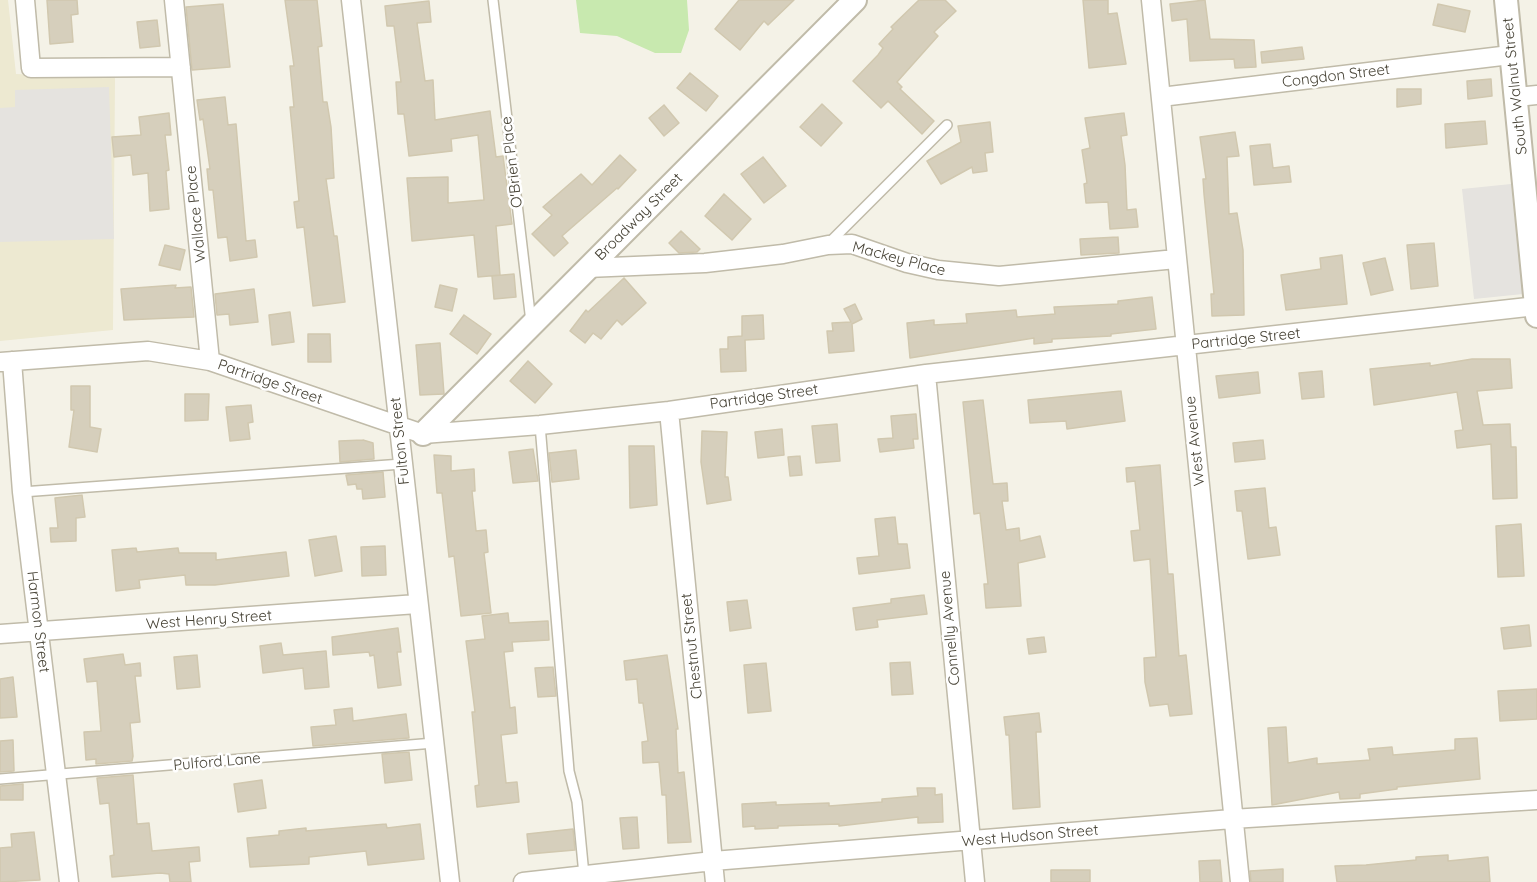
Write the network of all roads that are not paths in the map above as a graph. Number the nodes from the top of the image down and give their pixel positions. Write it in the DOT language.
graph roads {
  1 [pos="26,0"];
  2 [pos="174,0"];
  3 [pos="351,0"];
  4 [pos="493,0"];
  5 [pos="855,0"];
  6 [pos="1151,0"];
  7 [pos="1506,0"];
  8 [pos="1510,55"];
  9 [pos="181,67"];
  10 [pos="1527,96"];
  11 [pos="1161,97"];
  12 [pos="947,125"];
  13 [pos="828,245"];
  14 [pos="1176,259"];
  15 [pos="587,268"];
  16 [pos="1537,309"];
  17 [pos="531,325"];
  18 [pos="1185,345"];
  19 [pos="210,361"];
  20 [pos="6,362"];
  21 [pos="926,374"];
  22 [pos="669,411"];
  23 [pos="540,425"];
  24 [pos="399,427"];
  25 [pos="423,434"];
  26 [pos="402,464"];
  27 [pos="22,492"];
  28 [pos="417,604"];
  29 [pos="40,632"];
  30 [pos="0,634"];
  31 [pos="434,743"];
  32 [pos="57,776"];
  33 [pos="0,779"];
  34 [pos="1537,800"];
  35 [pos="1232,819"];
  36 [pos="970,841"];
  37 [pos="713,861"];
  38 [pos="584,875"];
  39 [pos="69,882"];
  40 [pos="450,882"];
  41 [pos="523,882"];
  42 [pos="715,882"];
  43 [pos="975,882"];
  44 [pos="1240,882"];
  1 -- 9 [label="street"];
  2 -- 9 [label="street, Wallace Place"];
  3 -- 24 [label="street, Fulton Street"];
  4 -- 17 [label="lane, O'Brien Place"];
  5 -- 15 [label="street, Broadway Street"];
  6 -- 11 [label="street, West Avenue"];
  7 -- 8 [label="street, South Walnut Street"];
  8 -- 10 [label="street, South Walnut Street"];
  8 -- 11 [label="street, Congdon Street"];
  9 -- 19 [label="street, Wallace Place"];
  10 -- 16 [label="street, South Walnut Street"];
  11 -- 14 [label="street, West Avenue"];
  12 -- 13 [label="lane"];
  13 -- 14 [label="street, Mackey Place"];
  13 -- 15 [label="street, Mackey Place"];
  14 -- 18 [label="street, West Avenue"];
  15 -- 17 [label="street, Broadway Street"];
  16 -- 18 [label="street, Partridge Street"];
  17 -- 25 [label="street, Broadway Street"];
  18 -- 21 [label="street, Partridge Street"];
  18 -- 35 [label="street, West Avenue"];
  19 -- 20 [label="street, Partridge Street"];
  19 -- 24 [label="street, Partridge Street"];
  20 -- 27 [label="street, Harmon Street"];
  21 -- 22 [label="street, Partridge Street"];
  21 -- 36 [label="street, Connelly Avenue"];
  22 -- 23 [label="street, Partridge Street"];
  22 -- 37 [label="street, Chestnut Street"];
  23 -- 25 [label="street, Partridge Street"];
  23 -- 38 [label="lane"];
  24 -- 25 [label="street, Partridge Street"];
  24 -- 26 [label="street, Fulton Street"];
  26 -- 27 [label="lane"];
  26 -- 28 [label="street, Fulton Street"];
  27 -- 29 [label="street, Harmon Street"];
  28 -- 29 [label="street, West Henry Street"];
  28 -- 31 [label="street, Fulton Street"];
  29 -- 30 [label="street, West Henry Street"];
  29 -- 32 [label="street, Harmon Street"];
  31 -- 32 [label="lane, Pulford Lane"];
  31 -- 40 [label="street, Fulton Street"];
  32 -- 33 [label="lane, Pulford Lane"];
  32 -- 39 [label="street, Harmon Street"];
  34 -- 35 [label="street, West Hudson Street"];
  35 -- 36 [label="street, West Hudson Street"];
  35 -- 44 [label="street, West Avenue"];
  36 -- 37 [label="street, West Hudson Street"];
  36 -- 43 [label="street, Connelly Avenue"];
  37 -- 38 [label="street, West Hudson Street"];
  37 -- 42 [label="street, Chestnut Street"];
  38 -- 41 [label="street, West Hudson Street"];
}
